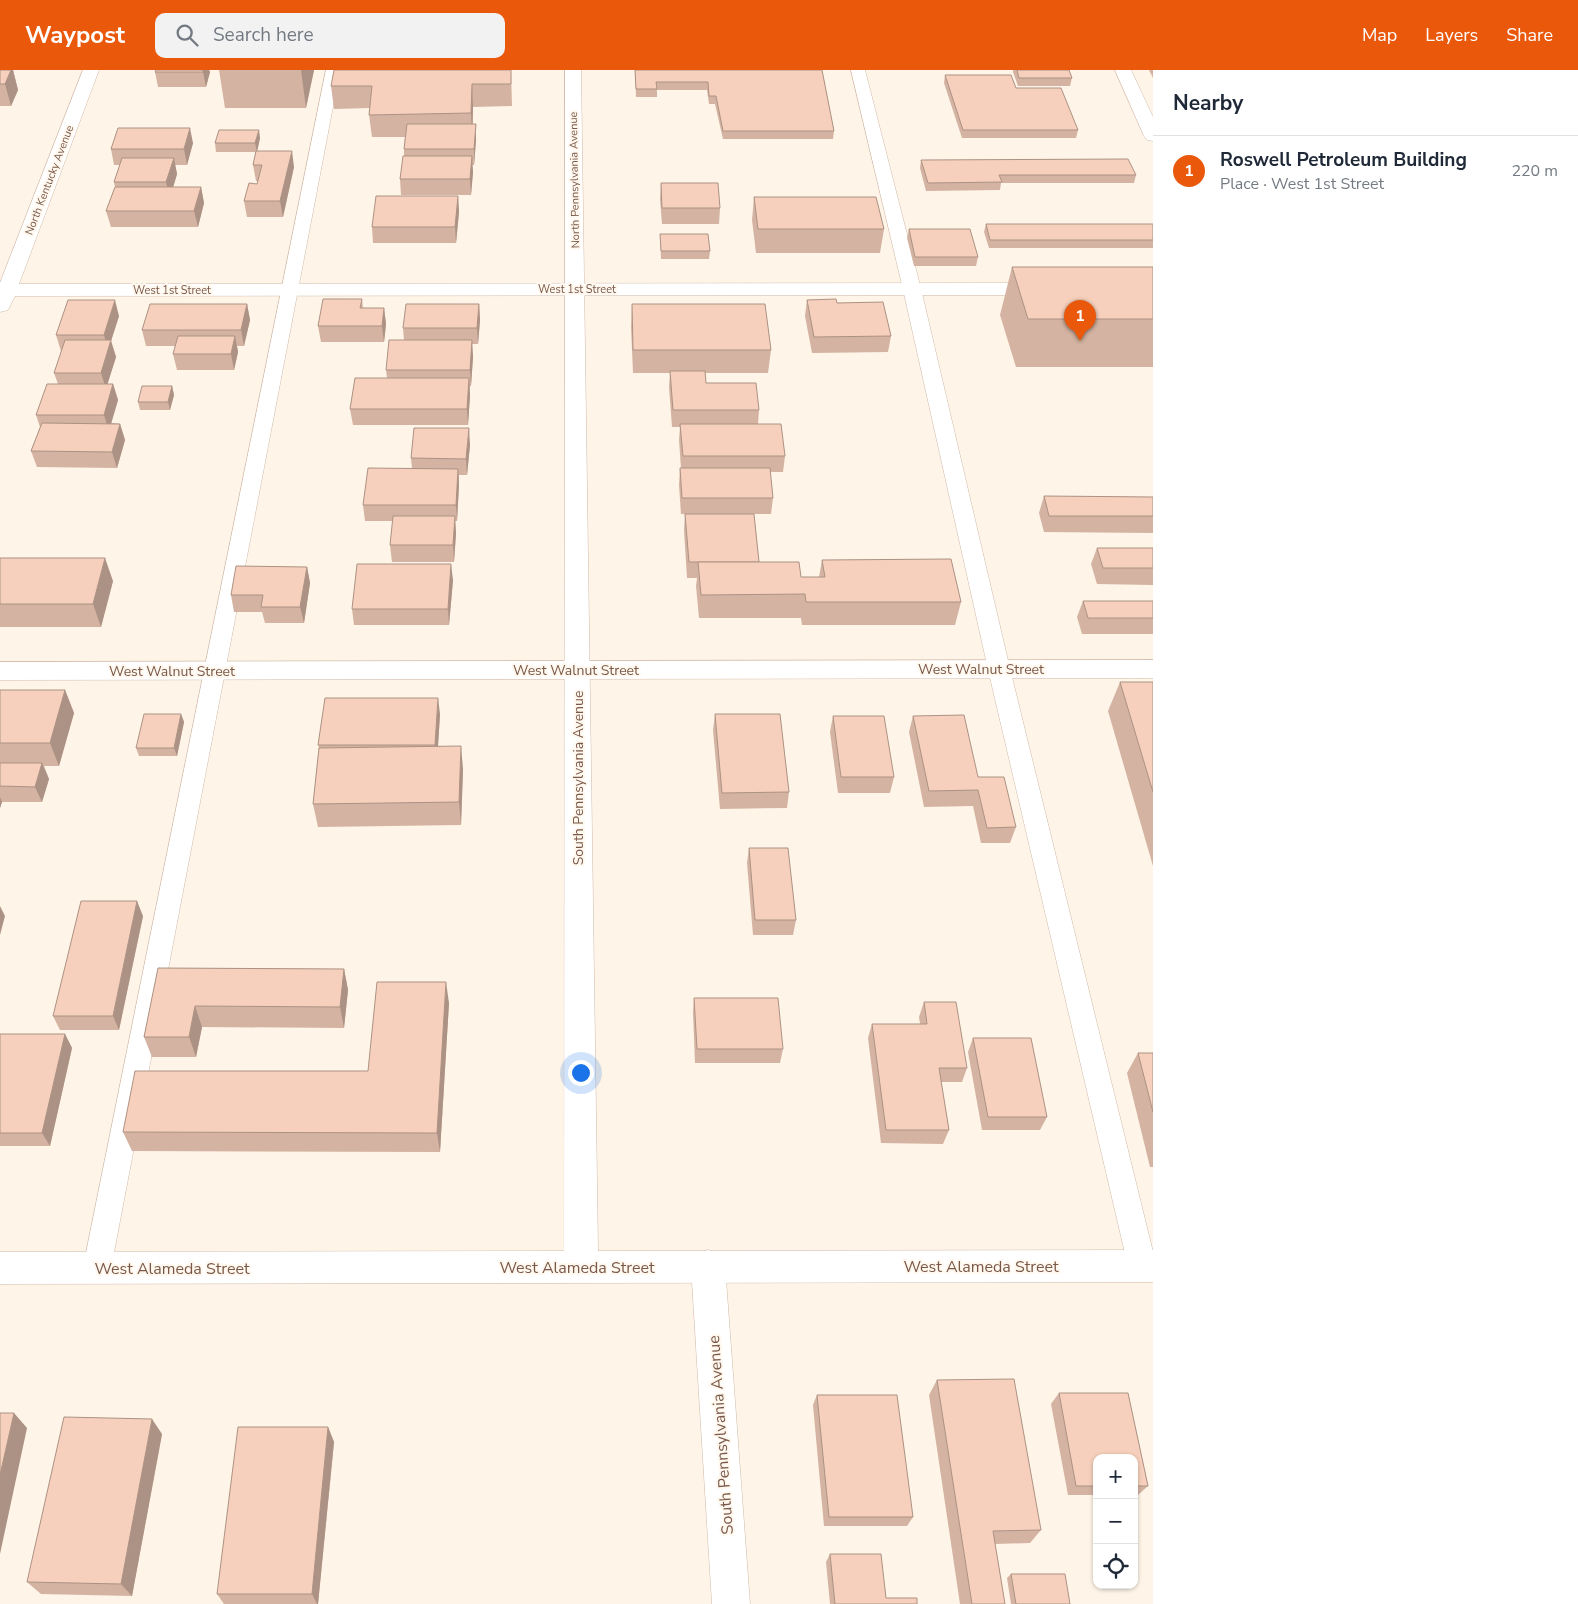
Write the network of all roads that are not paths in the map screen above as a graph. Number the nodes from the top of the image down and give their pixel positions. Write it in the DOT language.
graph roads {
  1 [pos="91,70"];
  2 [pos="333,70"];
  3 [pos="573,70"];
  4 [pos="858,70"];
  5 [pos="1123,70"];
  6 [pos="1153,136"];
  7 [pos="1066,288"];
  8 [pos="576,289"];
  9 [pos="912,289"];
  10 [pos="290,290"];
  11 [pos="2,296"];
  12 [pos="999,669"];
  13 [pos="1153,669"];
  14 [pos="577,670"];
  15 [pos="0,671"];
  16 [pos="216,671"];
  17 [pos="708,1266"];
  18 [pos="1147,1266"];
  19 [pos="581,1267"];
  20 [pos="0,1268"];
  21 [pos="97,1268"];
  22 [pos="731,1604"];
  1 -- 11 [label="street, North Kentucky Avenue"];
  2 -- 10 [label="lane"];
  3 -- 8 [label="street, North Pennsylvania Avenue"];
  4 -- 9 [label="lane"];
  5 -- 6 [label="street"];
  7 -- 9 [label="street, West 1st Street"];
  8 -- 9 [label="street, West 1st Street"];
  8 -- 10 [label="street, West 1st Street"];
  8 -- 14 [label="street, South Pennsylvania Avenue"];
  9 -- 12 [label="lane"];
  10 -- 11 [label="street, West 1st Street"];
  10 -- 16 [label="lane"];
  12 -- 13 [label="street, West Walnut Street"];
  12 -- 14 [label="street, West Walnut Street"];
  12 -- 18 [label="lane"];
  14 -- 16 [label="street, West Walnut Street"];
  14 -- 19 [label="street, South Pennsylvania Avenue"];
  15 -- 16 [label="street, West Walnut Street"];
  16 -- 21 [label="lane"];
  17 -- 18 [label="street, West Alameda Street"];
  17 -- 19 [label="street, West Alameda Street"];
  17 -- 22 [label="street, South Pennsylvania Avenue"];
  19 -- 21 [label="street, West Alameda Street"];
  20 -- 21 [label="street, West Alameda Street"];
}
